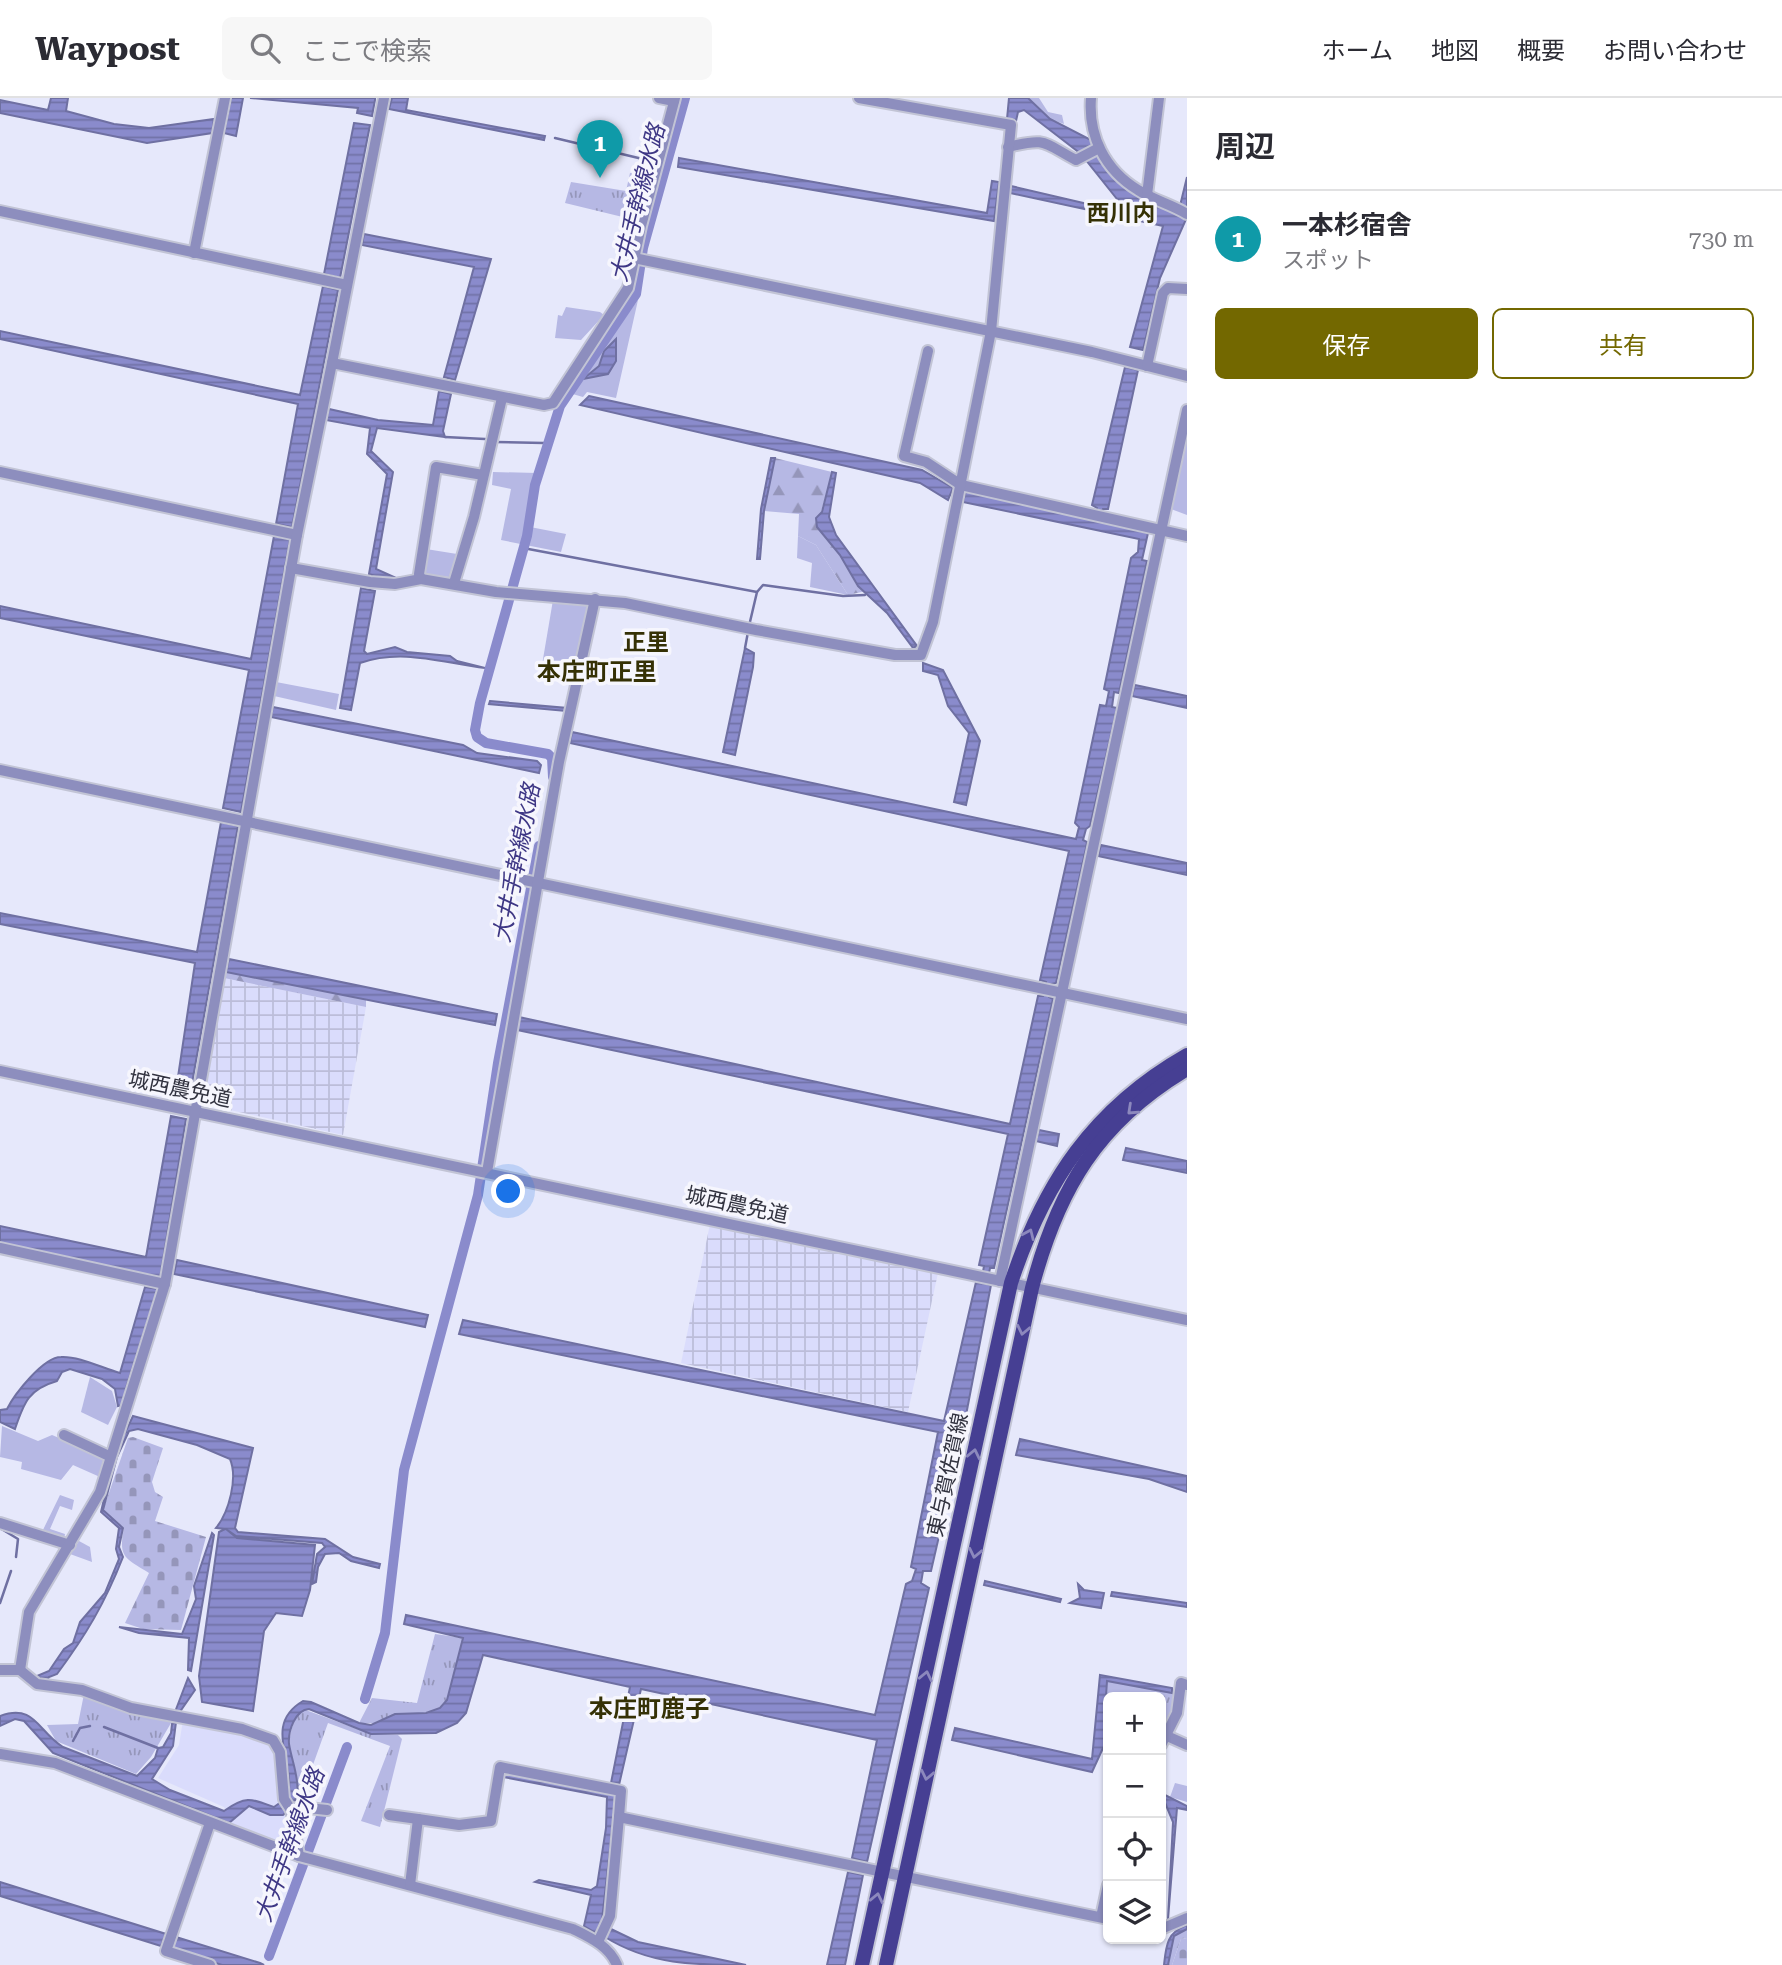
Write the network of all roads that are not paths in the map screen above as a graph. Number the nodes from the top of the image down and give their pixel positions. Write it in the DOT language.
graph roads {
  1 [pos="225,98"];
  2 [pos="384,98"];
  3 [pos="659,98"];
  4 [pos="859,98"];
  5 [pos="1091,98"];
  6 [pos="1159,98"];
  7 [pos="675,100"];
  8 [pos="1008,147"];
  9 [pos="1097,148"];
  10 [pos="1147,195"];
  11 [pos="0,211"];
  12 [pos="1182,211"];
  13 [pos="194,253"];
  14 [pos="639,259"];
  15 [pos="346,285"];
  16 [pos="1187,289"];
  17 [pos="990,331"];
  18 [pos="928,351"];
  19 [pos="332,363"];
  20 [pos="1147,366"];
  21 [pos="1187,376"];
  22 [pos="502,398"];
  23 [pos="1187,410"];
  24 [pos="0,472"];
  25 [pos="483,475"];
  26 [pos="961,485"];
  27 [pos="1161,528"];
  28 [pos="297,535"];
  29 [pos="1187,536"];
  30 [pos="291,568"];
  31 [pos="421,579"];
  32 [pos="454,583"];
  33 [pos="594,599"];
  34 [pos="0,770"];
  35 [pos="246,820"];
  36 [pos="533,880"];
  37 [pos="1052,991"];
  38 [pos="1187,1019"];
  39 [pos="1187,1055"];
  40 [pos="1187,1069"];
  41 [pos="0,1072"];
  42 [pos="196,1112"];
  43 [pos="482,1171"];
  44 [pos="0,1248"];
  45 [pos="995,1280"];
  46 [pos="165,1284"];
  47 [pos="1032,1287"];
  48 [pos="1187,1320"];
  49 [pos="64,1435"];
  50 [pos="109,1457"];
  51 [pos="0,1523"];
  52 [pos="70,1545"];
  53 [pos="0,1670"];
  54 [pos="20,1671"];
  55 [pos="1184,1684"];
  56 [pos="1166,1736"];
  57 [pos="1166,1741"];
  58 [pos="1187,1745"];
  59 [pos="0,1754"];
  60 [pos="291,1810"];
  61 [pos="324,1810"];
  62 [pos="389,1815"];
  63 [pos="619,1817"];
  64 [pos="418,1819"];
  65 [pos="210,1823"];
  66 [pos="299,1856"];
  67 [pos="882,1873"];
  68 [pos="905,1878"];
  69 [pos="410,1885"];
  70 [pos="1103,1918"];
  71 [pos="1187,1918"];
  72 [pos="1166,1927"];
  73 [pos="602,1934"];
  74 [pos="210,1965"];
  75 [pos="617,1965"];
  76 [pos="862,1965"];
  77 [pos="886,1965"];
  1 -- 13 [label="street"];
  2 -- 15 [label="street"];
  3 -- 7 [label="street"];
  4 -- 8 [label="street"];
  5 -- 9 [label="street"];
  6 -- 10 [label="street"];
  7 -- 14 [label="street"];
  8 -- 9 [label="street"];
  8 -- 17 [label="street"];
  9 -- 10 [label="street"];
  10 -- 12 [label="street"];
  11 -- 13 [label="street"];
  13 -- 15 [label="street"];
  14 -- 17 [label="street"];
  14 -- 22 [label="street"];
  15 -- 19 [label="street"];
  16 -- 20 [label="street"];
  17 -- 20 [label="street"];
  17 -- 26 [label="street"];
  18 -- 26 [label="street"];
  19 -- 22 [label="street"];
  19 -- 28 [label="street"];
  20 -- 21 [label="street"];
  22 -- 25 [label="street"];
  23 -- 27 [label="street"];
  24 -- 28 [label="street"];
  25 -- 31 [label="street"];
  25 -- 32 [label="street"];
  26 -- 27 [label="street"];
  26 -- 33 [label="street"];
  27 -- 29 [label="street"];
  27 -- 37 [label="street"];
  28 -- 30 [label="street"];
  30 -- 31 [label="street"];
  30 -- 35 [label="street"];
  31 -- 32 [label="street"];
  32 -- 33 [label="street"];
  33 -- 36 [label="street"];
  34 -- 35 [label="street"];
  35 -- 36 [label="street"];
  35 -- 42 [label="street"];
  36 -- 37 [label="street"];
  36 -- 43 [label="street"];
  37 -- 38 [label="street"];
  37 -- 45 [label="street"];
  45 -- 39 [label="main road, 東与賀佐賀線, one-way"];
  40 -- 47 [label="main road, 東与賀佐賀線, one-way"];
  41 -- 42 [label="street, 城西農免道"];
  42 -- 43 [label="street, 城西農免道"];
  42 -- 46 [label="street"];
  43 -- 45 [label="street, 城西農免道"];
  44 -- 46 [label="street"];
  45 -- 47 [label="street, 城西農免道"];
  67 -- 45 [label="main road, 東与賀佐賀線, one-way"];
  46 -- 50 [label="street"];
  47 -- 48 [label="street, 城西農免道"];
  47 -- 68 [label="main road, 東与賀佐賀線, one-way"];
  49 -- 50 [label="street"];
  50 -- 52 [label="street"];
  51 -- 52 [label="street"];
  52 -- 54 [label="street"];
  53 -- 54 [label="street"];
  54 -- 60 [label="street"];
  55 -- 56 [label="street"];
  57 -- 58 [label="street"];
  59 -- 65 [label="street"];
  60 -- 61 [label="street"];
  60 -- 66 [label="street"];
  62 -- 64 [label="street"];
  63 -- 64 [label="street"];
  63 -- 67 [label="street"];
  63 -- 73 [label="street"];
  64 -- 69 [label="street"];
  65 -- 66 [label="street"];
  65 -- 74 [label="street"];
  66 -- 69 [label="street"];
  67 -- 68 [label="street"];
  76 -- 67 [label="main road, 東与賀佐賀線, one-way"];
  68 -- 70 [label="street"];
  68 -- 77 [label="main road, 東与賀佐賀線"];
  69 -- 73 [label="street"];
  71 -- 72 [label="street"];
  73 -- 75 [label="street"];
}
